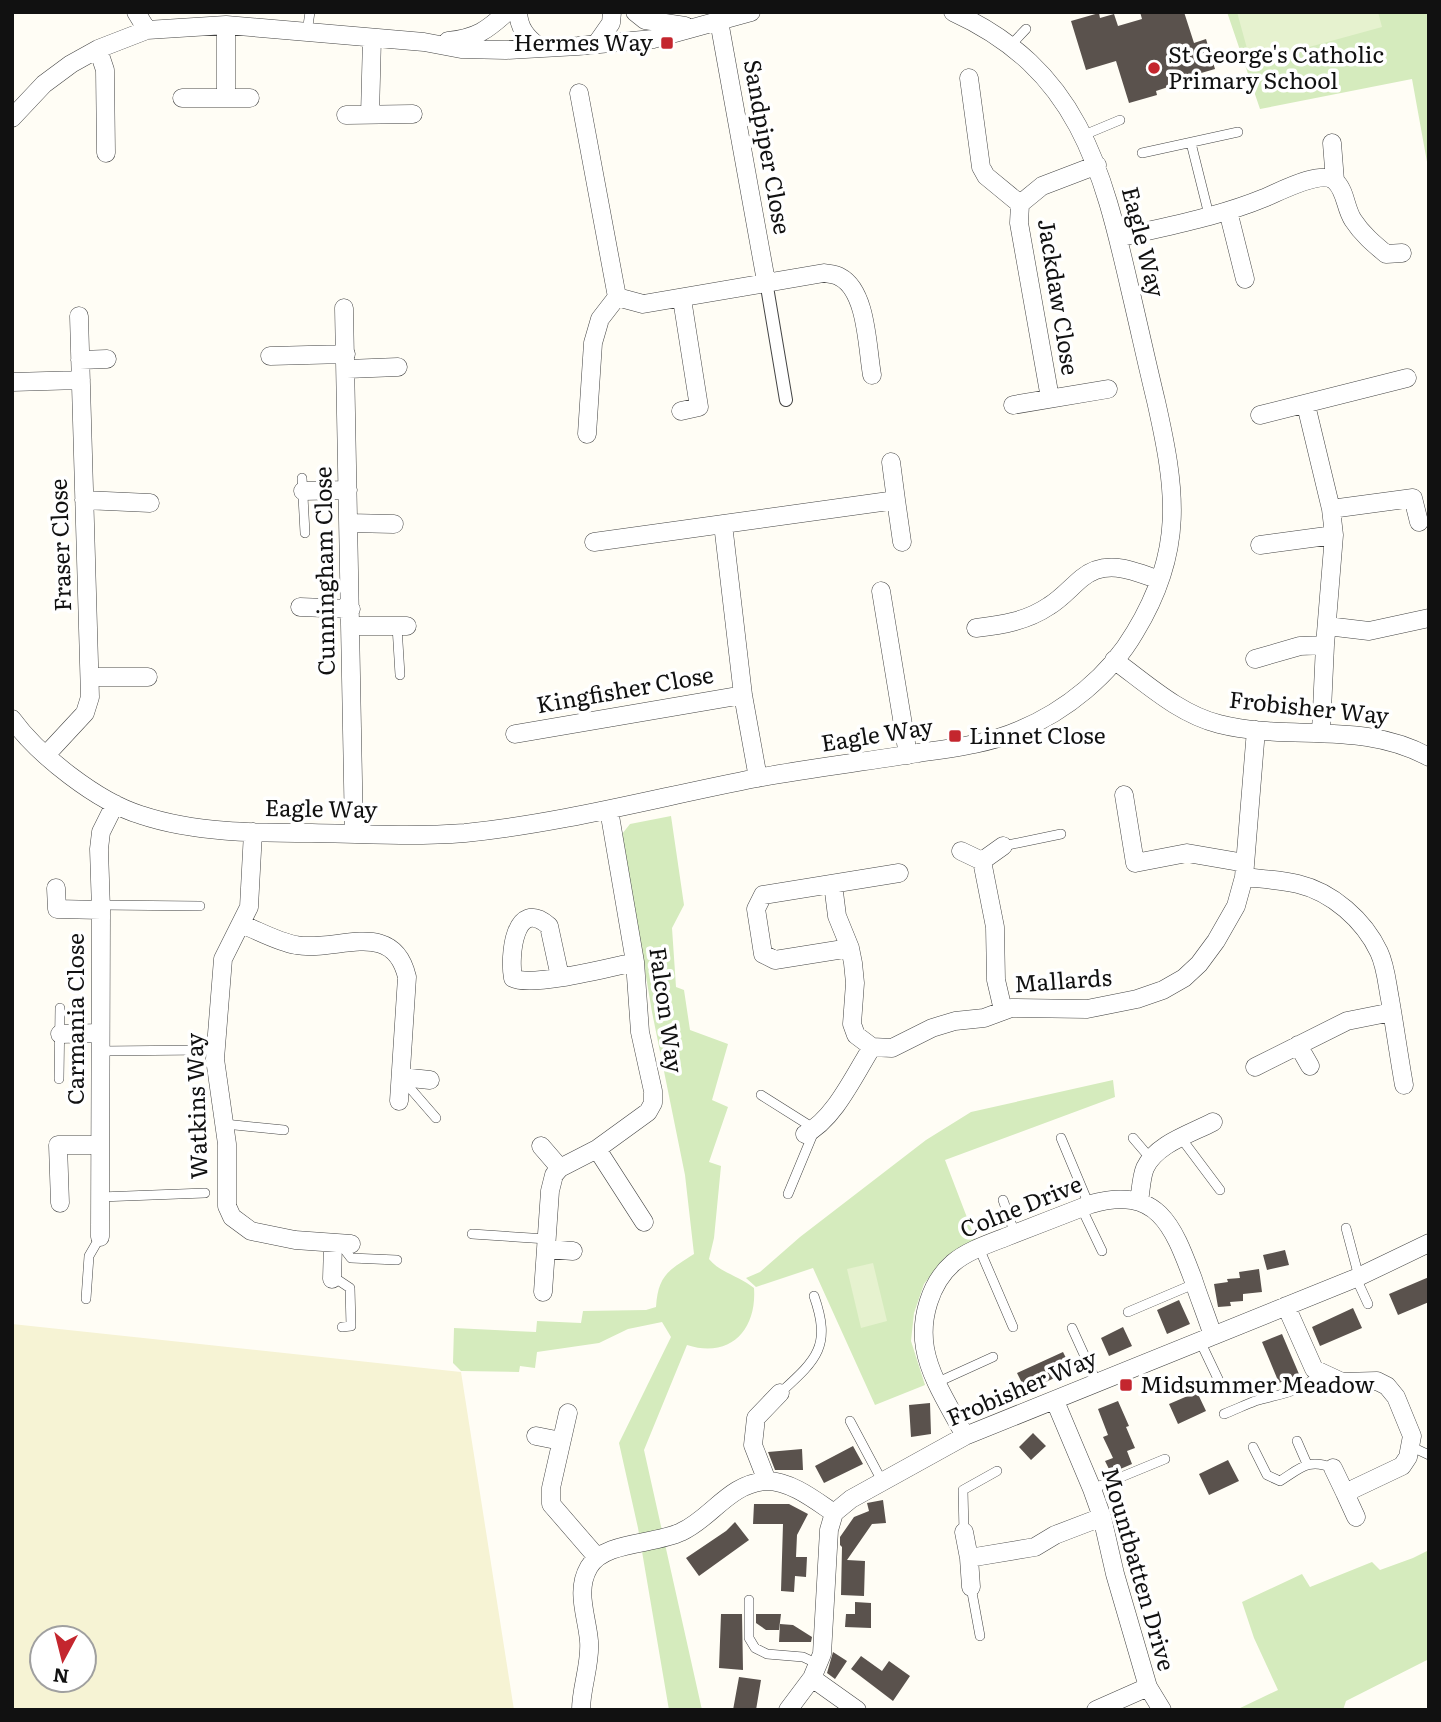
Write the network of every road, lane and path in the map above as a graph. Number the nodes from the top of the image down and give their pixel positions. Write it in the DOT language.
graph roads {
  1 [pos="136,12"];
  2 [pos="310,12"];
  3 [pos="508,12"];
  4 [pos="518,12"];
  5 [pos="612,12"];
  6 [pos="635,12"];
  7 [pos="751,12"];
  8 [pos="953,12"];
  9 [pos="218,20"];
  10 [pos="719,21"];
  11 [pos="692,27"];
  12 [pos="1026,29"];
  13 [pos="147,30"];
  14 [pos="307,32"];
  15 [pos="372,38"];
  16 [pos="424,43"];
  17 [pos="597,43"];
  18 [pos="538,46"];
  19 [pos="1009,47"];
  20 [pos="97,49"];
  21 [pos="969,78"];
  22 [pos="579,93"];
  23 [pos="183,98"];
  24 [pos="226,98"];
  25 [pos="250,98"];
  26 [pos="412,114"];
  27 [pos="346,115"];
  28 [pos="370,115"];
  29 [pos="12,118"];
  30 [pos="1120,120"];
  31 [pos="1238,132"];
  32 [pos="1084,135"];
  33 [pos="1191,143"];
  34 [pos="1332,143"];
  35 [pos="106,153"];
  36 [pos="1142,153"];
  37 [pos="1097,165"];
  38 [pos="1335,181"];
  39 [pos="1020,204"];
  40 [pos="1228,211"];
  41 [pos="1209,215"];
  42 [pos="1118,238"];
  43 [pos="1387,257"];
  44 [pos="1245,279"];
  45 [pos="766,281"];
  46 [pos="617,297"];
  47 [pos="682,299"];
  48 [pos="344,308"];
  49 [pos="79,316"];
  50 [pos="270,356"];
  51 [pos="107,359"];
  52 [pos="80,360"];
  53 [pos="346,361"];
  54 [pos="398,367"];
  55 [pos="872,375"];
  56 [pos="1407,378"];
  57 [pos="80,380"];
  58 [pos="12,382"];
  59 [pos="1108,389"];
  60 [pos="1050,398"];
  61 [pos="786,400"];
  62 [pos="1013,405"];
  63 [pos="1307,405"];
  64 [pos="681,411"];
  65 [pos="1260,415"];
  66 [pos="587,434"];
  67 [pos="891,462"];
  68 [pos="302,485"];
  69 [pos="348,491"];
  70 [pos="84,500"];
  71 [pos="896,500"];
  72 [pos="150,503"];
  73 [pos="1331,509"];
  74 [pos="1419,522"];
  75 [pos="349,523"];
  76 [pos="394,524"];
  77 [pos="723,524"];
  78 [pos="305,533"];
  79 [pos="1334,535"];
  80 [pos="593,542"];
  81 [pos="902,542"];
  82 [pos="1260,545"];
  83 [pos="1159,580"];
  84 [pos="881,590"];
  85 [pos="300,607"];
  86 [pos="351,618"];
  87 [pos="1429,618"];
  88 [pos="402,626"];
  89 [pos="1327,626"];
  90 [pos="976,628"];
  91 [pos="1325,645"];
  92 [pos="1255,659"];
  93 [pos="1114,660"];
  94 [pos="400,675"];
  95 [pos="90,677"];
  96 [pos="148,677"];
  97 [pos="743,695"];
  98 [pos="12,719"];
  99 [pos="1256,730"];
  100 [pos="1321,732"];
  101 [pos="515,734"];
  102 [pos="46,755"];
  103 [pos="908,755"];
  104 [pos="1429,757"];
  105 [pos="758,778"];
  106 [pos="1124,795"];
  107 [pos="115,804"];
  108 [pos="609,810"];
  109 [pos="253,832"];
  110 [pos="354,834"];
  111 [pos="1061,834"];
  112 [pos="1003,846"];
  113 [pos="961,851"];
  114 [pos="982,861"];
  115 [pos="1244,870"];
  116 [pos="899,873"];
  117 [pos="832,884"];
  118 [pos="56,888"];
  119 [pos="200,906"];
  120 [pos="102,908"];
  121 [pos="241,924"];
  122 [pos="850,948"];
  123 [pos="635,962"];
  124 [pos="560,976"];
  125 [pos="60,1008"];
  126 [pos="1003,1010"];
  127 [pos="1392,1012"];
  128 [pos="60,1034"];
  129 [pos="100,1042"];
  130 [pos="1298,1045"];
  131 [pos="872,1047"];
  132 [pos="205,1050"];
  133 [pos="1310,1066"];
  134 [pos="1255,1067"];
  135 [pos="401,1077"];
  136 [pos="59,1079"];
  137 [pos="430,1080"];
  138 [pos="1404,1085"];
  139 [pos="761,1095"];
  140 [pos="399,1101"];
  141 [pos="436,1118"];
  142 [pos="1213,1122"];
  143 [pos="225,1124"];
  144 [pos="284,1130"];
  145 [pos="810,1131"];
  146 [pos="1061,1138"];
  147 [pos="1133,1138"];
  148 [pos="1181,1139"];
  149 [pos="100,1145"];
  150 [pos="541,1146"];
  151 [pos="597,1149"];
  152 [pos="1151,1159"];
  153 [pos="560,1168"];
  154 [pos="1220,1190"];
  155 [pos="205,1193"];
  156 [pos="788,1194"];
  157 [pos="100,1197"];
  158 [pos="1003,1200"];
  159 [pos="1139,1201"];
  160 [pos="60,1203"];
  161 [pos="1085,1206"];
  162 [pos="644,1222"];
  163 [pos="1346,1228"];
  164 [pos="472,1234"];
  165 [pos="1015,1234"];
  166 [pos="100,1237"];
  167 [pos="1429,1243"];
  168 [pos="341,1244"];
  169 [pos="547,1244"];
  170 [pos="979,1248"];
  171 [pos="573,1251"];
  172 [pos="1102,1251"];
  173 [pos="397,1260"];
  174 [pos="1358,1277"];
  175 [pos="332,1278"];
  176 [pos="1194,1284"];
  177 [pos="543,1292"];
  178 [pos="814,1296"];
  179 [pos="86,1299"];
  180 [pos="1368,1304"];
  181 [pos="1286,1306"];
  182 [pos="1128,1312"];
  183 [pos="342,1327"];
  184 [pos="1013,1327"];
  185 [pos="1072,1328"];
  186 [pos="1206,1338"];
  187 [pos="993,1357"];
  188 [pos="1319,1373"];
  189 [pos="1219,1381"];
  190 [pos="938,1382"];
  191 [pos="1097,1384"];
  192 [pos="780,1393"];
  193 [pos="1055,1401"];
  194 [pos="568,1413"];
  195 [pos="1224,1414"];
  196 [pos="850,1421"];
  197 [pos="536,1436"];
  198 [pos="965,1436"];
  199 [pos="561,1441"];
  200 [pos="1297,1441"];
  201 [pos="1253,1447"];
  202 [pos="1412,1447"];
  203 [pos="1429,1455"];
  204 [pos="1165,1459"];
  205 [pos="1307,1464"];
  206 [pos="1333,1468"];
  207 [pos="998,1471"];
  208 [pos="767,1481"];
  209 [pos="882,1482"];
  210 [pos="1092,1489"];
  211 [pos="1345,1493"];
  212 [pos="834,1513"];
  213 [pos="1102,1517"];
  214 [pos="1356,1517"];
  215 [pos="964,1532"];
  216 [pos="596,1556"];
  217 [pos="970,1558"];
  218 [pos="971,1587"];
  219 [pos="749,1600"];
  220 [pos="980,1636"];
  221 [pos="815,1671"];
  222 [pos="1147,1687"];
  223 [pos="581,1710"];
  224 [pos="788,1710"];
  225 [pos="857,1710"];
  226 [pos="1097,1710"];
  227 [pos="1162,1710"];
  1 -- 13 [label="street"];
  2 -- 14 [label="lane"];
  3 -- 16 [label="street"];
  4 -- 18 [label="street"];
  5 -- 17 [label="street"];
  6 -- 11 [label="street"];
  7 -- 10 [label="street"];
  8 -- 19 [label="street, Eagle Way"];
  9 -- 13 [label="street"];
  9 -- 14 [label="street"];
  9 -- 24 [label="street"];
  10 -- 11 [label="street"];
  10 -- 45 [label="street, Sandpiper Close"];
  11 -- 17 [label="street"];
  12 -- 19 [label="lane"];
  13 -- 20 [label="street"];
  14 -- 15 [label="street"];
  15 -- 16 [label="street"];
  15 -- 28 [label="street"];
  16 -- 18 [label="street"];
  17 -- 18 [label="street"];
  19 -- 32 [label="street, Eagle Way"];
  20 -- 29 [label="street"];
  20 -- 35 [label="street"];
  21 -- 39 [label="street, Jackdaw Close"];
  22 -- 46 [label="street"];
  23 -- 24 [label="street"];
  24 -- 25 [label="street"];
  26 -- 28 [label="street"];
  27 -- 28 [label="street"];
  30 -- 32 [label="lane"];
  31 -- 33 [label="lane"];
  32 -- 37 [label="street, Eagle Way"];
  33 -- 36 [label="lane"];
  33 -- 41 [label="lane"];
  34 -- 38 [label="street"];
  37 -- 39 [label="street, Jackdaw Close"];
  37 -- 42 [label="street, Eagle Way"];
  38 -- 40 [label="street"];
  38 -- 43 [label="street"];
  39 -- 60 [label="street, Jackdaw Close"];
  40 -- 41 [label="street"];
  40 -- 44 [label="street"];
  41 -- 42 [label="street"];
  42 -- 83 [label="street, Eagle Way"];
  45 -- 47 [label="street"];
  45 -- 55 [label="street"];
  45 -- 61 [label="street"];
  46 -- 47 [label="street"];
  46 -- 66 [label="street"];
  47 -- 64 [label="street"];
  48 -- 53 [label="street, Cunningham Close"];
  49 -- 52 [label="street, Fraser Close"];
  50 -- 53 [label="street"];
  51 -- 52 [label="street"];
  52 -- 57 [label="street, Fraser Close"];
  53 -- 54 [label="street"];
  53 -- 69 [label="street, Cunningham Close"];
  56 -- 63 [label="street"];
  57 -- 58 [label="street"];
  57 -- 70 [label="street, Fraser Close"];
  59 -- 60 [label="street, Jackdaw Close"];
  60 -- 62 [label="street, Jackdaw Close"];
  63 -- 65 [label="street"];
  63 -- 73 [label="street"];
  67 -- 71 [label="street"];
  68 -- 69 [label="street"];
  68 -- 78 [label="lane"];
  69 -- 75 [label="street, Cunningham Close"];
  70 -- 72 [label="street"];
  70 -- 95 [label="street, Fraser Close"];
  71 -- 77 [label="street"];
  71 -- 81 [label="street"];
  73 -- 74 [label="street"];
  73 -- 79 [label="street"];
  75 -- 76 [label="street"];
  75 -- 86 [label="street, Cunningham Close"];
  77 -- 80 [label="street"];
  77 -- 97 [label="street, Kingfisher Close"];
  79 -- 82 [label="street"];
  79 -- 89 [label="street"];
  83 -- 90 [label="street"];
  83 -- 93 [label="street, Eagle Way"];
  84 -- 103 [label="street"];
  85 -- 86 [label="street"];
  86 -- 88 [label="street"];
  86 -- 110 [label="street, Cunningham Close"];
  87 -- 89 [label="street"];
  88 -- 94 [label="lane"];
  89 -- 91 [label="street"];
  91 -- 92 [label="street"];
  91 -- 100 [label="street"];
  93 -- 99 [label="street, Frobisher Way"];
  93 -- 103 [label="street, Eagle Way"];
  95 -- 96 [label="street"];
  95 -- 102 [label="street, Fraser Close"];
  97 -- 101 [label="street, Kingfisher Close"];
  97 -- 105 [label="street, Kingfisher Close"];
  98 -- 102 [label="street, Eagle Way"];
  99 -- 100 [label="street, Frobisher Way"];
  99 -- 115 [label="street, Mallards"];
  100 -- 104 [label="street, Frobisher Way"];
  102 -- 107 [label="street, Eagle Way"];
  103 -- 105 [label="street, Eagle Way"];
  105 -- 108 [label="street, Eagle Way"];
  106 -- 115 [label="street"];
  107 -- 109 [label="street, Eagle Way"];
  107 -- 120 [label="street, Carmania Close"];
  108 -- 110 [label="street, Eagle Way"];
  108 -- 123 [label="street, Falcon Way"];
  109 -- 110 [label="street, Eagle Way"];
  109 -- 121 [label="street, Watkins Way"];
  111 -- 112 [label="lane"];
  112 -- 114 [label="street"];
  113 -- 114 [label="street"];
  114 -- 126 [label="street"];
  115 -- 126 [label="street, Mallards"];
  115 -- 127 [label="street"];
  116 -- 117 [label="street"];
  117 -- 122 [label="street"];
  117 -- 122 [label="street"];
  118 -- 120 [label="street"];
  119 -- 120 [label="lane"];
  120 -- 129 [label="street, Carmania Close"];
  121 -- 135 [label="street"];
  121 -- 143 [label="street, Watkins Way"];
  122 -- 131 [label="street"];
  123 -- 124 [label="street"];
  123 -- 151 [label="street, Falcon Way"];
  125 -- 128 [label="lane"];
  126 -- 131 [label="street, Mallards"];
  127 -- 130 [label="street"];
  127 -- 138 [label="street"];
  128 -- 129 [label="street"];
  128 -- 136 [label="lane"];
  129 -- 132 [label="lane"];
  129 -- 149 [label="street, Carmania Close"];
  130 -- 133 [label="street"];
  130 -- 134 [label="street"];
  131 -- 145 [label="street"];
  135 -- 137 [label="street"];
  135 -- 140 [label="street"];
  135 -- 141 [label="lane"];
  139 -- 145 [label="lane"];
  142 -- 148 [label="street"];
  143 -- 144 [label="lane"];
  143 -- 168 [label="street, Watkins Way"];
  145 -- 156 [label="lane"];
  146 -- 161 [label="lane"];
  147 -- 152 [label="lane"];
  148 -- 152 [label="street"];
  148 -- 154 [label="lane"];
  149 -- 157 [label="street, Carmania Close"];
  149 -- 160 [label="street"];
  150 -- 153 [label="street"];
  151 -- 153 [label="street, Falcon Way"];
  151 -- 162 [label="street"];
  152 -- 159 [label="street"];
  153 -- 169 [label="street"];
  155 -- 157 [label="lane"];
  157 -- 166 [label="street, Carmania Close"];
  158 -- 165 [label="lane"];
  159 -- 161 [label="street, Colne Drive"];
  159 -- 176 [label="street"];
  161 -- 165 [label="street, Colne Drive"];
  161 -- 172 [label="lane"];
  163 -- 174 [label="lane"];
  164 -- 169 [label="lane"];
  165 -- 170 [label="street, Colne Drive"];
  166 -- 179 [label="lane"];
  167 -- 174 [label="street, Frobisher Way"];
  168 -- 173 [label="lane"];
  168 -- 175 [label="street"];
  169 -- 171 [label="street"];
  169 -- 177 [label="street"];
  170 -- 184 [label="lane"];
  170 -- 190 [label="street, Colne Drive"];
  174 -- 180 [label="lane"];
  174 -- 181 [label="street, Frobisher Way"];
  175 -- 183 [label="lane"];
  176 -- 182 [label="lane"];
  176 -- 186 [label="street"];
  178 -- 192 [label="lane"];
  181 -- 186 [label="street, Frobisher Way"];
  181 -- 188 [label="street"];
  185 -- 191 [label="lane"];
  186 -- 189 [label="lane"];
  186 -- 191 [label="street, Frobisher Way"];
  187 -- 190 [label="lane"];
  188 -- 195 [label="lane"];
  188 -- 202 [label="street"];
  190 -- 198 [label="street, Colne Drive"];
  191 -- 193 [label="street, Frobisher Way"];
  192 -- 208 [label="street"];
  193 -- 198 [label="street, Frobisher Way"];
  193 -- 210 [label="street, Mountbatten Drive"];
  194 -- 199 [label="street"];
  196 -- 209 [label="lane"];
  197 -- 199 [label="street"];
  198 -- 209 [label="street, Frobisher Way"];
  199 -- 216 [label="street"];
  200 -- 205 [label="lane"];
  201 -- 205 [label="lane"];
  202 -- 203 [label="lane"];
  202 -- 211 [label="street"];
  204 -- 210 [label="lane"];
  205 -- 206 [label="lane"];
  206 -- 211 [label="street"];
  207 -- 215 [label="lane"];
  208 -- 212 [label="street"];
  208 -- 216 [label="street"];
  209 -- 212 [label="street, Frobisher Way"];
  210 -- 213 [label="street, Mountbatten Drive"];
  211 -- 214 [label="street"];
  212 -- 221 [label="street"];
  213 -- 217 [label="street"];
  213 -- 222 [label="street, Mountbatten Drive"];
  215 -- 217 [label="street"];
  216 -- 223 [label="street"];
  217 -- 218 [label="street"];
  218 -- 220 [label="lane"];
  219 -- 221 [label="lane"];
  221 -- 224 [label="street"];
  221 -- 225 [label="street"];
  222 -- 226 [label="street"];
  222 -- 227 [label="street, Mountbatten Drive"];
}
